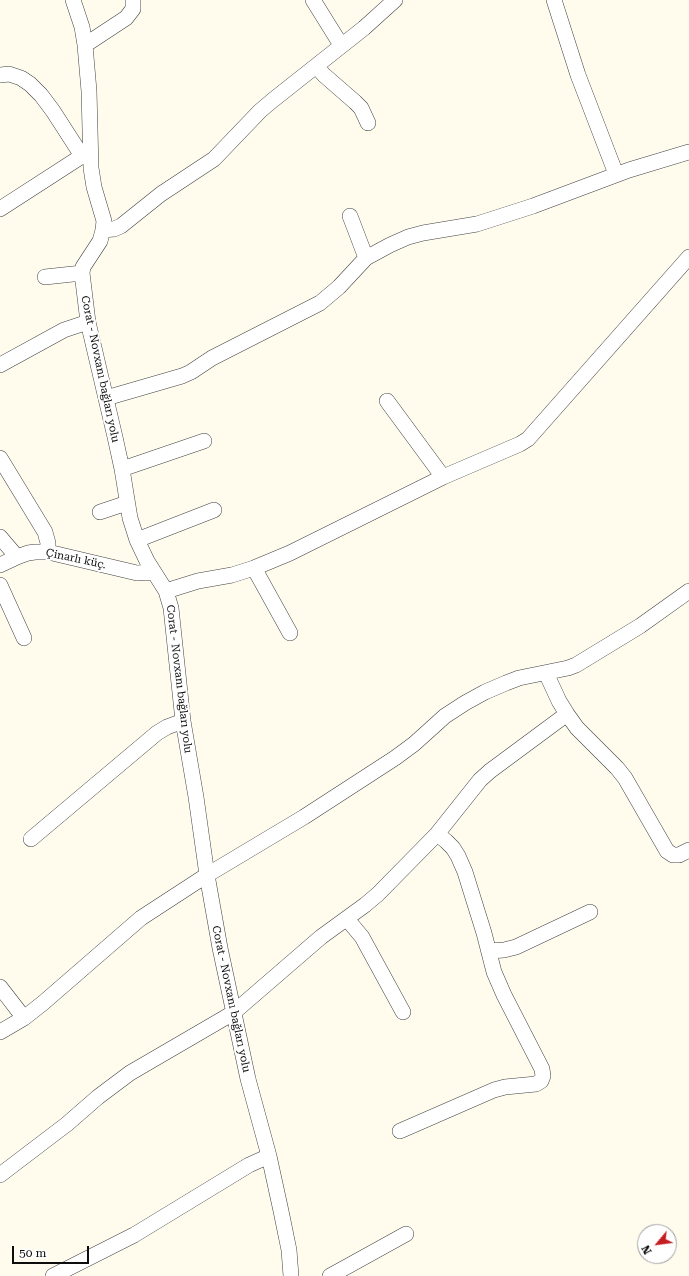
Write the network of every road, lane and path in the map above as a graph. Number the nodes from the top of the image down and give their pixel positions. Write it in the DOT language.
graph roads {
  1 [pos="73,0"];
  2 [pos="133,0"];
  3 [pos="313,0"];
  4 [pos="395,0"];
  5 [pos="554,0"];
  6 [pos="85,45"];
  7 [pos="341,45"];
  8 [pos="316,66"];
  9 [pos="0,75"];
  10 [pos="368,123"];
  11 [pos="689,152"];
  12 [pos="86,156"];
  13 [pos="616,174"];
  14 [pos="0,209"];
  15 [pos="350,216"];
  16 [pos="103,230"];
  17 [pos="689,257"];
  18 [pos="366,258"];
  19 [pos="82,273"];
  20 [pos="45,277"];
  21 [pos="88,322"];
  22 [pos="0,365"];
  23 [pos="106,398"];
  24 [pos="387,401"];
  25 [pos="204,441"];
  26 [pos="0,458"];
  27 [pos="122,469"];
  28 [pos="443,477"];
  29 [pos="127,503"];
  30 [pos="214,510"];
  31 [pos="100,512"];
  32 [pos="0,537"];
  33 [pos="137,540"];
  34 [pos="48,552"];
  35 [pos="17,557"];
  36 [pos="0,565"];
  37 [pos="254,568"];
  38 [pos="154,572"];
  39 [pos="0,585"];
  40 [pos="166,591"];
  41 [pos="689,591"];
  42 [pos="290,633"];
  43 [pos="24,638"];
  44 [pos="546,673"];
  45 [pos="567,714"];
  46 [pos="183,721"];
  47 [pos="437,834"];
  48 [pos="31,839"];
  49 [pos="689,850"];
  50 [pos="207,875"];
  51 [pos="590,912"];
  52 [pos="347,919"];
  53 [pos="489,951"];
  54 [pos="0,987"];
  55 [pos="403,1012"];
  56 [pos="233,1013"];
  57 [pos="24,1018"];
  58 [pos="0,1032"];
  59 [pos="400,1131"];
  60 [pos="269,1156"];
  61 [pos="0,1175"];
  62 [pos="406,1234"];
  63 [pos="53,1276"];
  64 [pos="291,1276"];
  65 [pos="330,1276"];
  1 -- 6 [label="street"];
  2 -- 6 [label="street"];
  3 -- 7 [label="street"];
  4 -- 7 [label="street"];
  5 -- 13 [label="street"];
  6 -- 12 [label="street"];
  7 -- 8 [label="street"];
  8 -- 10 [label="street"];
  8 -- 16 [label="street"];
  9 -- 12 [label="street"];
  11 -- 13 [label="street"];
  12 -- 14 [label="street"];
  12 -- 16 [label="street"];
  13 -- 18 [label="street"];
  15 -- 18 [label="street"];
  16 -- 19 [label="street"];
  17 -- 28 [label="street"];
  18 -- 23 [label="street"];
  19 -- 20 [label="street"];
  19 -- 21 [label="street, Corat - Novxanı bağları yolu"];
  21 -- 22 [label="street"];
  21 -- 23 [label="street, Corat - Novxanı bağları yolu"];
  23 -- 27 [label="street, Corat - Novxanı bağları yolu"];
  24 -- 28 [label="street"];
  25 -- 27 [label="street"];
  26 -- 34 [label="street"];
  27 -- 29 [label="street, Corat - Novxanı bağları yolu"];
  28 -- 37 [label="street"];
  29 -- 31 [label="street"];
  29 -- 33 [label="street, Corat - Novxanı bağları yolu"];
  30 -- 33 [label="street"];
  32 -- 35 [label="street"];
  33 -- 38 [label="street, Corat - Novxanı bağları yolu"];
  34 -- 35 [label="street, Çinarlı küç."];
  34 -- 38 [label="street, Çinarlı küç."];
  35 -- 36 [label="street, Çinarlı küç."];
  37 -- 40 [label="street"];
  37 -- 42 [label="street"];
  38 -- 40 [label="street, Corat - Novxanı bağları yolu"];
  39 -- 43 [label="street"];
  40 -- 46 [label="street, Corat - Novxanı bağları yolu"];
  41 -- 44 [label="street"];
  44 -- 45 [label="street"];
  44 -- 50 [label="street"];
  45 -- 47 [label="street"];
  45 -- 49 [label="street"];
  46 -- 48 [label="street"];
  46 -- 50 [label="street, Corat - Novxanı bağları yolu"];
  47 -- 52 [label="street"];
  47 -- 53 [label="street"];
  50 -- 56 [label="street, Corat - Novxanı bağları yolu"];
  50 -- 57 [label="street"];
  51 -- 53 [label="street"];
  52 -- 55 [label="street"];
  52 -- 56 [label="street"];
  53 -- 59 [label="street"];
  54 -- 57 [label="street"];
  56 -- 60 [label="street, Corat - Novxanı bağları yolu"];
  56 -- 61 [label="street"];
  57 -- 58 [label="street"];
  60 -- 63 [label="street"];
  60 -- 64 [label="street, Corat - Novxanı bağları yolu"];
  62 -- 65 [label="street"];
}
